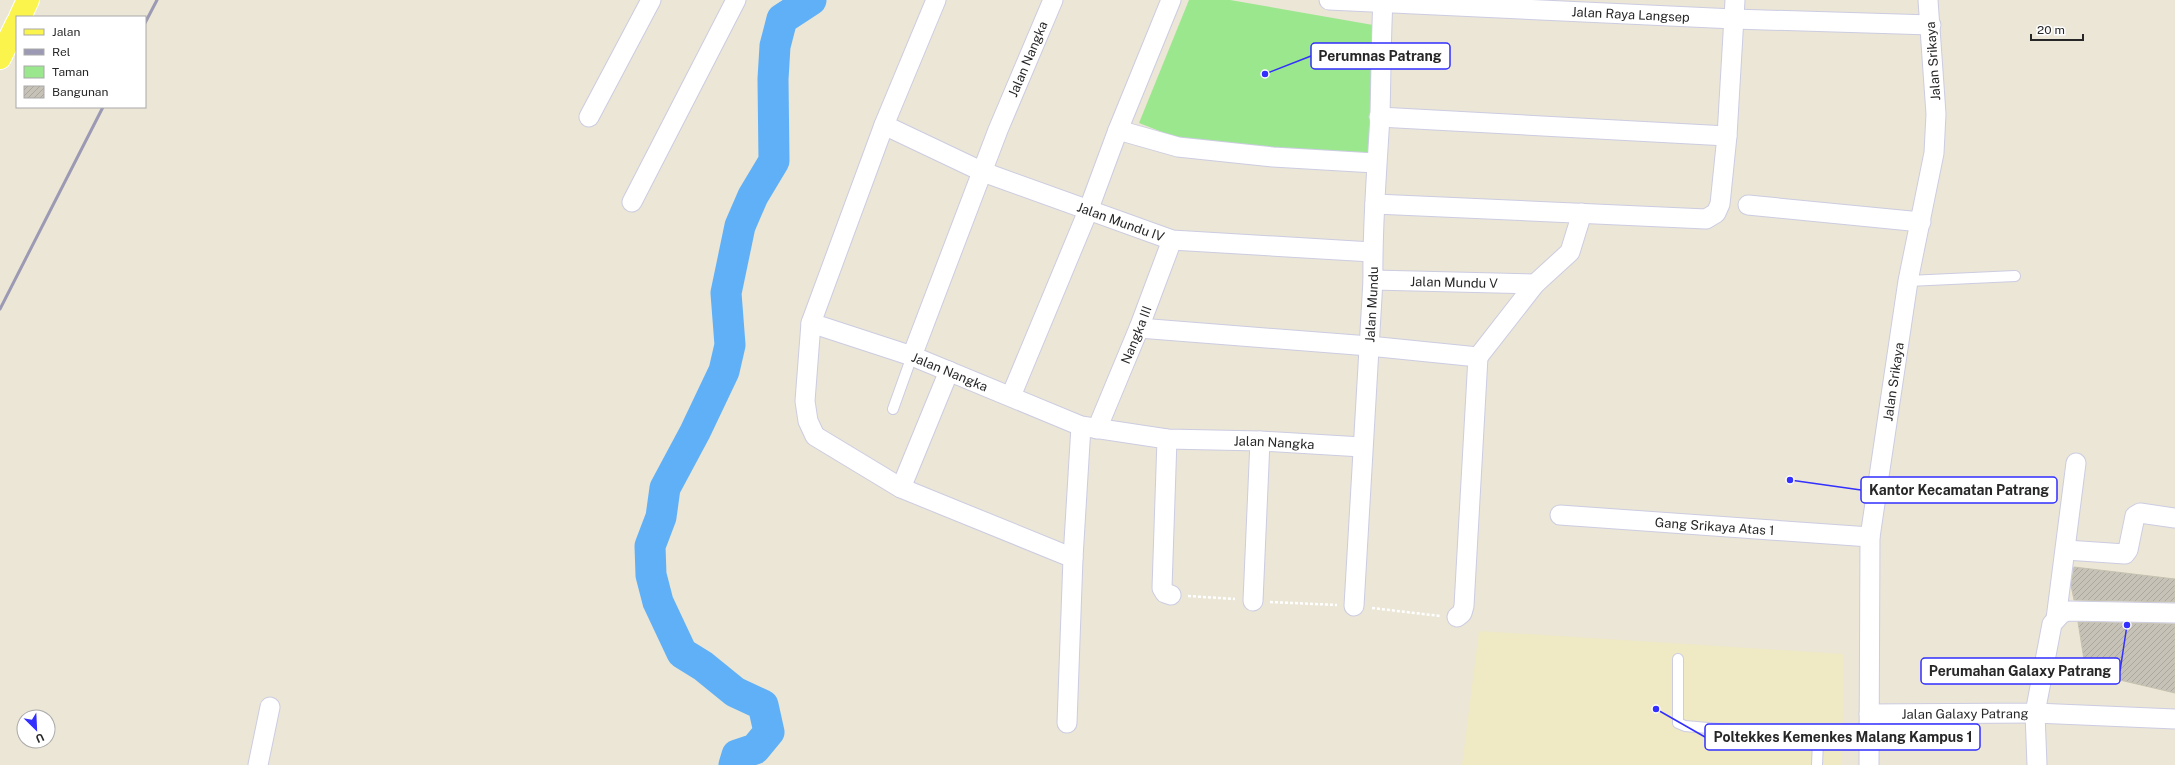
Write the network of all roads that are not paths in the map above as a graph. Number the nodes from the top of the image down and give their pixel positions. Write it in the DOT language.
graph roads {
  1 [pos="28,0"];
  2 [pos="651,0"];
  3 [pos="736,0"];
  4 [pos="936,0"];
  5 [pos="1054,0"];
  6 [pos="1171,0"];
  7 [pos="1330,0"];
  8 [pos="1735,0"];
  9 [pos="1928,0"];
  10 [pos="1383,2"];
  11 [pos="20,16"];
  12 [pos="1734,19"];
  13 [pos="1931,24"];
  14 [pos="16,25"];
  15 [pos="0,58"];
  16 [pos="590,117"];
  17 [pos="1380,117"];
  18 [pos="884,125"];
  19 [pos="1118,130"];
  20 [pos="1726,136"];
  21 [pos="1375,163"];
  22 [pos="983,172"];
  23 [pos="632,202"];
  24 [pos="1375,204"];
  25 [pos="1748,204"];
  26 [pos="1088,211"];
  27 [pos="1582,213"];
  28 [pos="1921,222"];
  29 [pos="1172,240"];
  30 [pos="1372,252"];
  31 [pos="2015,276"];
  32 [pos="1373,280"];
  33 [pos="1908,281"];
  34 [pos="1535,284"];
  35 [pos="811,323"];
  36 [pos="1139,328"];
  37 [pos="1369,346"];
  38 [pos="912,356"];
  39 [pos="1478,357"];
  40 [pos="949,371"];
  41 [pos="1011,396"];
  42 [pos="893,409"];
  43 [pos="1089,427"];
  44 [pos="1167,439"];
  45 [pos="1260,441"];
  46 [pos="1362,447"];
  47 [pos="2076,463"];
  48 [pos="901,488"];
  49 [pos="1560,515"];
  50 [pos="2175,518"];
  51 [pos="1870,537"];
  52 [pos="2066,550"];
  53 [pos="1073,558"];
  54 [pos="1171,595"];
  55 [pos="1253,601"];
  56 [pos="1354,606"];
  57 [pos="2175,613"];
  58 [pos="1457,618"];
  59 [pos="2056,619"];
  60 [pos="1678,659"];
  61 [pos="270,707"];
  62 [pos="1868,714"];
  63 [pos="2035,714"];
  64 [pos="2175,719"];
  65 [pos="1067,723"];
  66 [pos="1869,737"];
  67 [pos="1822,738"];
  68 [pos="260,764"];
  69 [pos="1818,765"];
  70 [pos="1869,765"];
  71 [pos="2037,765"];
  1 -- 11 [label="main road"];
  2 -- 16 [label="street"];
  3 -- 23 [label="street"];
  4 -- 18 [label="street"];
  5 -- 22 [label="street, Jalan Nangka"];
  6 -- 19 [label="street"];
  7 -- 10 [label="street, Jalan Raya Langsep"];
  8 -- 12 [label="street"];
  9 -- 13 [label="street, Jalan Srikaya"];
  10 -- 12 [label="street, Jalan Raya Langsep"];
  10 -- 17 [label="street, Jalan Mundu"];
  12 -- 13 [label="street, Jalan Raya Langsep"];
  12 -- 20 [label="street"];
  13 -- 28 [label="street, Jalan Srikaya"];
  14 -- 15 [label="main road"];
  17 -- 20 [label="street"];
  17 -- 21 [label="street, Jalan Mundu"];
  18 -- 22 [label="street, Jalan Mundu IV"];
  18 -- 35 [label="street"];
  19 -- 21 [label="street"];
  19 -- 26 [label="street"];
  20 -- 27 [label="street"];
  21 -- 24 [label="street, Jalan Mundu"];
  22 -- 26 [label="street, Jalan Mundu IV"];
  22 -- 38 [label="street, Jalan Nangka"];
  24 -- 27 [label="street"];
  24 -- 30 [label="street, Jalan Mundu"];
  25 -- 28 [label="street"];
  26 -- 29 [label="street, Jalan Mundu IV"];
  26 -- 41 [label="street"];
  27 -- 34 [label="street"];
  28 -- 33 [label="street, Jalan Srikaya"];
  29 -- 30 [label="street, Jalan Mundu IV"];
  29 -- 36 [label="street, Nangka III"];
  30 -- 32 [label="street, Jalan Mundu"];
  31 -- 33 [label="lane"];
  32 -- 34 [label="street, Jalan Mundu V"];
  32 -- 37 [label="street, Jalan Mundu"];
  33 -- 51 [label="street, Jalan Srikaya"];
  34 -- 39 [label="street"];
  35 -- 38 [label="street"];
  35 -- 48 [label="street"];
  36 -- 37 [label="street"];
  36 -- 43 [label="street, Nangka III"];
  37 -- 39 [label="street"];
  37 -- 46 [label="street, Jalan Mundu"];
  38 -- 40 [label="street, Jalan Nangka"];
  38 -- 42 [label="lane"];
  39 -- 58 [label="street"];
  40 -- 41 [label="street, Jalan Nangka"];
  40 -- 48 [label="street"];
  41 -- 43 [label="street, Jalan Nangka"];
  43 -- 44 [label="street, Jalan Nangka"];
  43 -- 53 [label="street, Nangka III"];
  44 -- 45 [label="street, Jalan Nangka"];
  44 -- 54 [label="street"];
  45 -- 46 [label="street, Jalan Nangka"];
  45 -- 55 [label="street"];
  46 -- 56 [label="street, Jalan Mundu"];
  47 -- 52 [label="street, Jalan Galaxy Patrang"];
  48 -- 53 [label="street"];
  49 -- 51 [label="street, Gang Srikaya Atas 1"];
  50 -- 52 [label="street"];
  51 -- 62 [label="street, Jalan Srikaya"];
  52 -- 59 [label="street, Jalan Galaxy Patrang"];
  53 -- 65 [label="street, Nangka III"];
  57 -- 59 [label="street"];
  59 -- 63 [label="street, Jalan Galaxy Patrang"];
  60 -- 67 [label="lane"];
  61 -- 68 [label="street"];
  62 -- 63 [label="street, Jalan Galaxy Patrang"];
  62 -- 66 [label="street, Jalan Srikaya"];
  63 -- 64 [label="street"];
  63 -- 71 [label="street"];
  66 -- 67 [label="lane"];
  66 -- 70 [label="street, Jalan Srikaya"];
  67 -- 69 [label="lane"];
}
